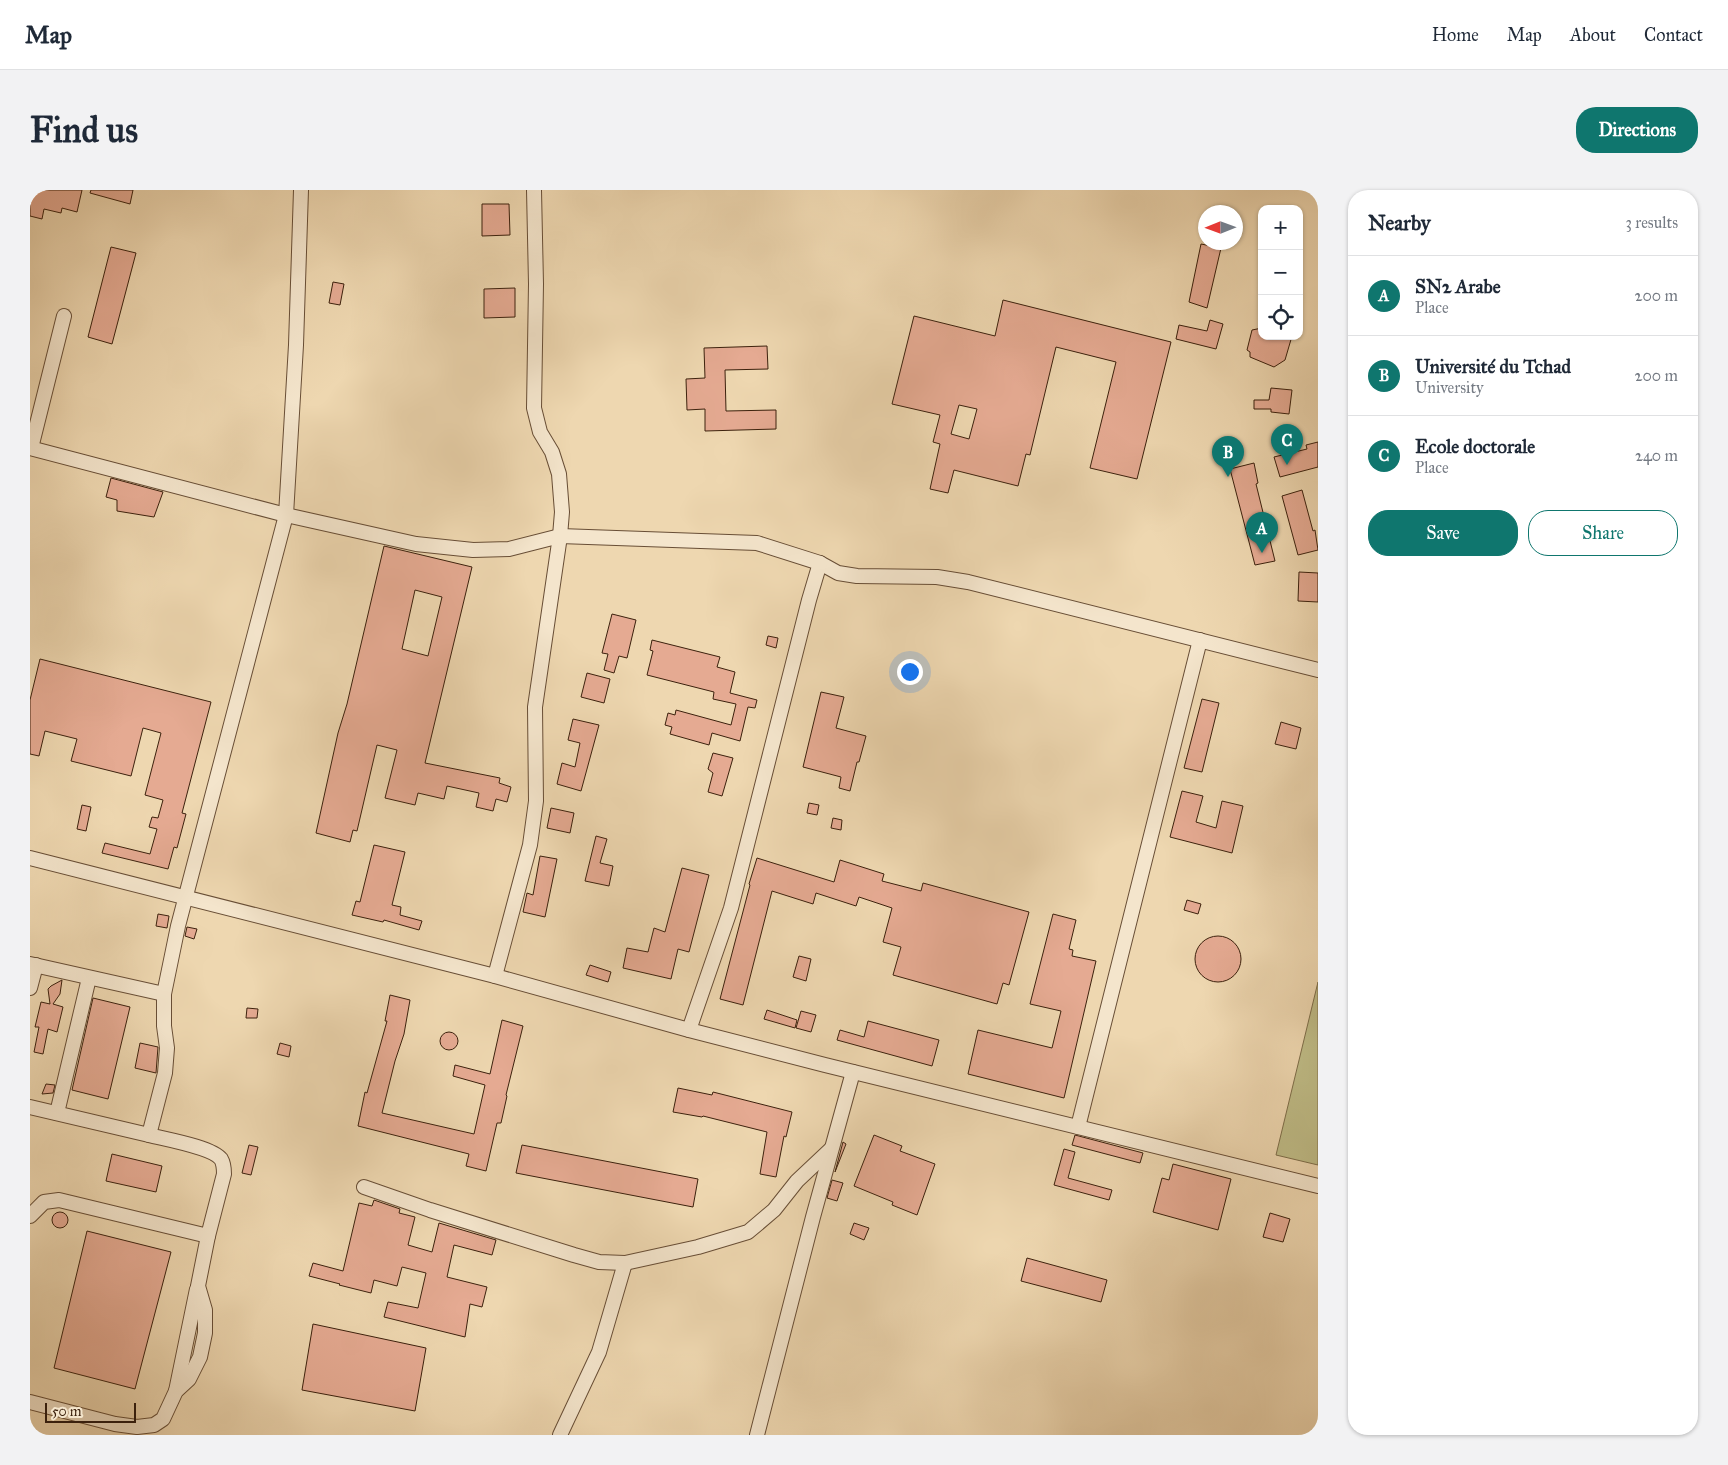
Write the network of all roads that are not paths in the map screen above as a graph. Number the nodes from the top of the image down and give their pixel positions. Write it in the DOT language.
graph roads {
  1 [pos="300,190"];
  2 [pos="534,190"];
  3 [pos="64,316"];
  4 [pos="31,448"];
  5 [pos="286,516"];
  6 [pos="560,536"];
  7 [pos="820,564"];
  8 [pos="1200,640"];
  9 [pos="1318,670"];
  10 [pos="30,858"];
  11 [pos="186,897"];
  12 [pos="33,965"];
  13 [pos="495,976"];
  14 [pos="89,978"];
  15 [pos="30,988"];
  16 [pos="164,994"];
  17 [pos="689,1030"];
  18 [pos="853,1072"];
  19 [pos="30,1107"];
  20 [pos="57,1113"];
  21 [pos="1078,1127"];
  22 [pos="149,1135"];
  23 [pos="831,1149"];
  24 [pos="1318,1186"];
  25 [pos="364,1187"];
  26 [pos="30,1216"];
  27 [pos="208,1236"];
  28 [pos="624,1263"];
  29 [pos="30,1402"];
  30 [pos="560,1435"];
  31 [pos="757,1435"];
  1 -- 5 [label="street"];
  2 -- 6 [label="street"];
  3 -- 4 [label="street"];
  4 -- 5 [label="street"];
  5 -- 6 [label="street"];
  5 -- 11 [label="street"];
  6 -- 7 [label="street"];
  6 -- 13 [label="street"];
  7 -- 8 [label="street"];
  7 -- 17 [label="street"];
  8 -- 9 [label="street"];
  8 -- 21 [label="street"];
  10 -- 11 [label="street"];
  11 -- 13 [label="street"];
  11 -- 16 [label="street"];
  12 -- 14 [label="street"];
  12 -- 15 [label="street"];
  13 -- 17 [label="street"];
  14 -- 16 [label="street"];
  14 -- 20 [label="street"];
  16 -- 22 [label="street"];
  17 -- 18 [label="street"];
  18 -- 21 [label="street"];
  18 -- 23 [label="street"];
  19 -- 20 [label="street"];
  20 -- 22 [label="street"];
  21 -- 24 [label="street"];
  22 -- 27 [label="street"];
  23 -- 28 [label="street"];
  23 -- 31 [label="street"];
  25 -- 28 [label="street"];
  26 -- 27 [label="street"];
  27 -- 29 [label="street"];
  28 -- 30 [label="street"];
}
